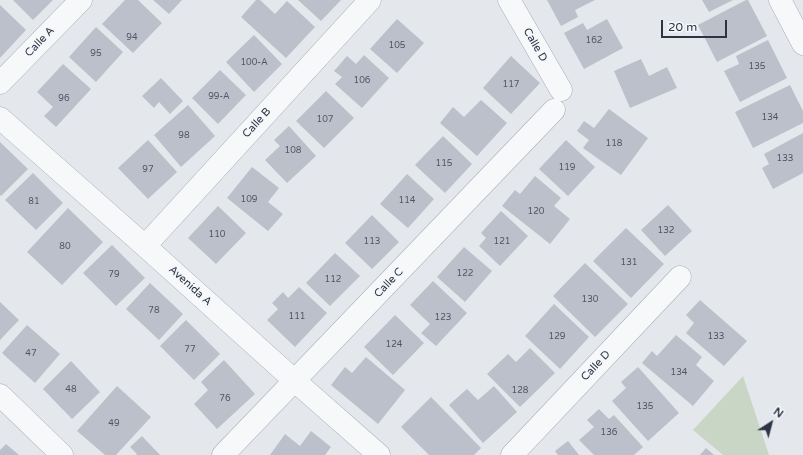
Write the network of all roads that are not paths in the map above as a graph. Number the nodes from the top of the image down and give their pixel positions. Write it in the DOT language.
graph roads {
  1 [pos="81,0"];
  2 [pos="370,0"];
  3 [pos="509,0"];
  4 [pos="780,0"];
  5 [pos="803,44"];
  6 [pos="0,83"];
  7 [pos="557,100"];
  8 [pos="0,118"];
  9 [pos="145,246"];
  10 [pos="680,277"];
  11 [pos="295,381"];
  12 [pos="0,395"];
  13 [pos="62,455"];
  14 [pos="223,455"];
  15 [pos="379,455"];
  16 [pos="512,455"];
  1 -- 6 [label="street, Calle A"];
  2 -- 9 [label="street, Calle B"];
  3 -- 7 [label="street, Calle D"];
  4 -- 5 [label="street"];
  7 -- 11 [label="street, Calle C"];
  8 -- 9 [label="street, Avenida A"];
  9 -- 11 [label="street, Avenida A"];
  10 -- 16 [label="street, Calle D"];
  11 -- 14 [label="street, Calle C"];
  11 -- 15 [label="street, Avenida A"];
  12 -- 13 [label="street"];
}
